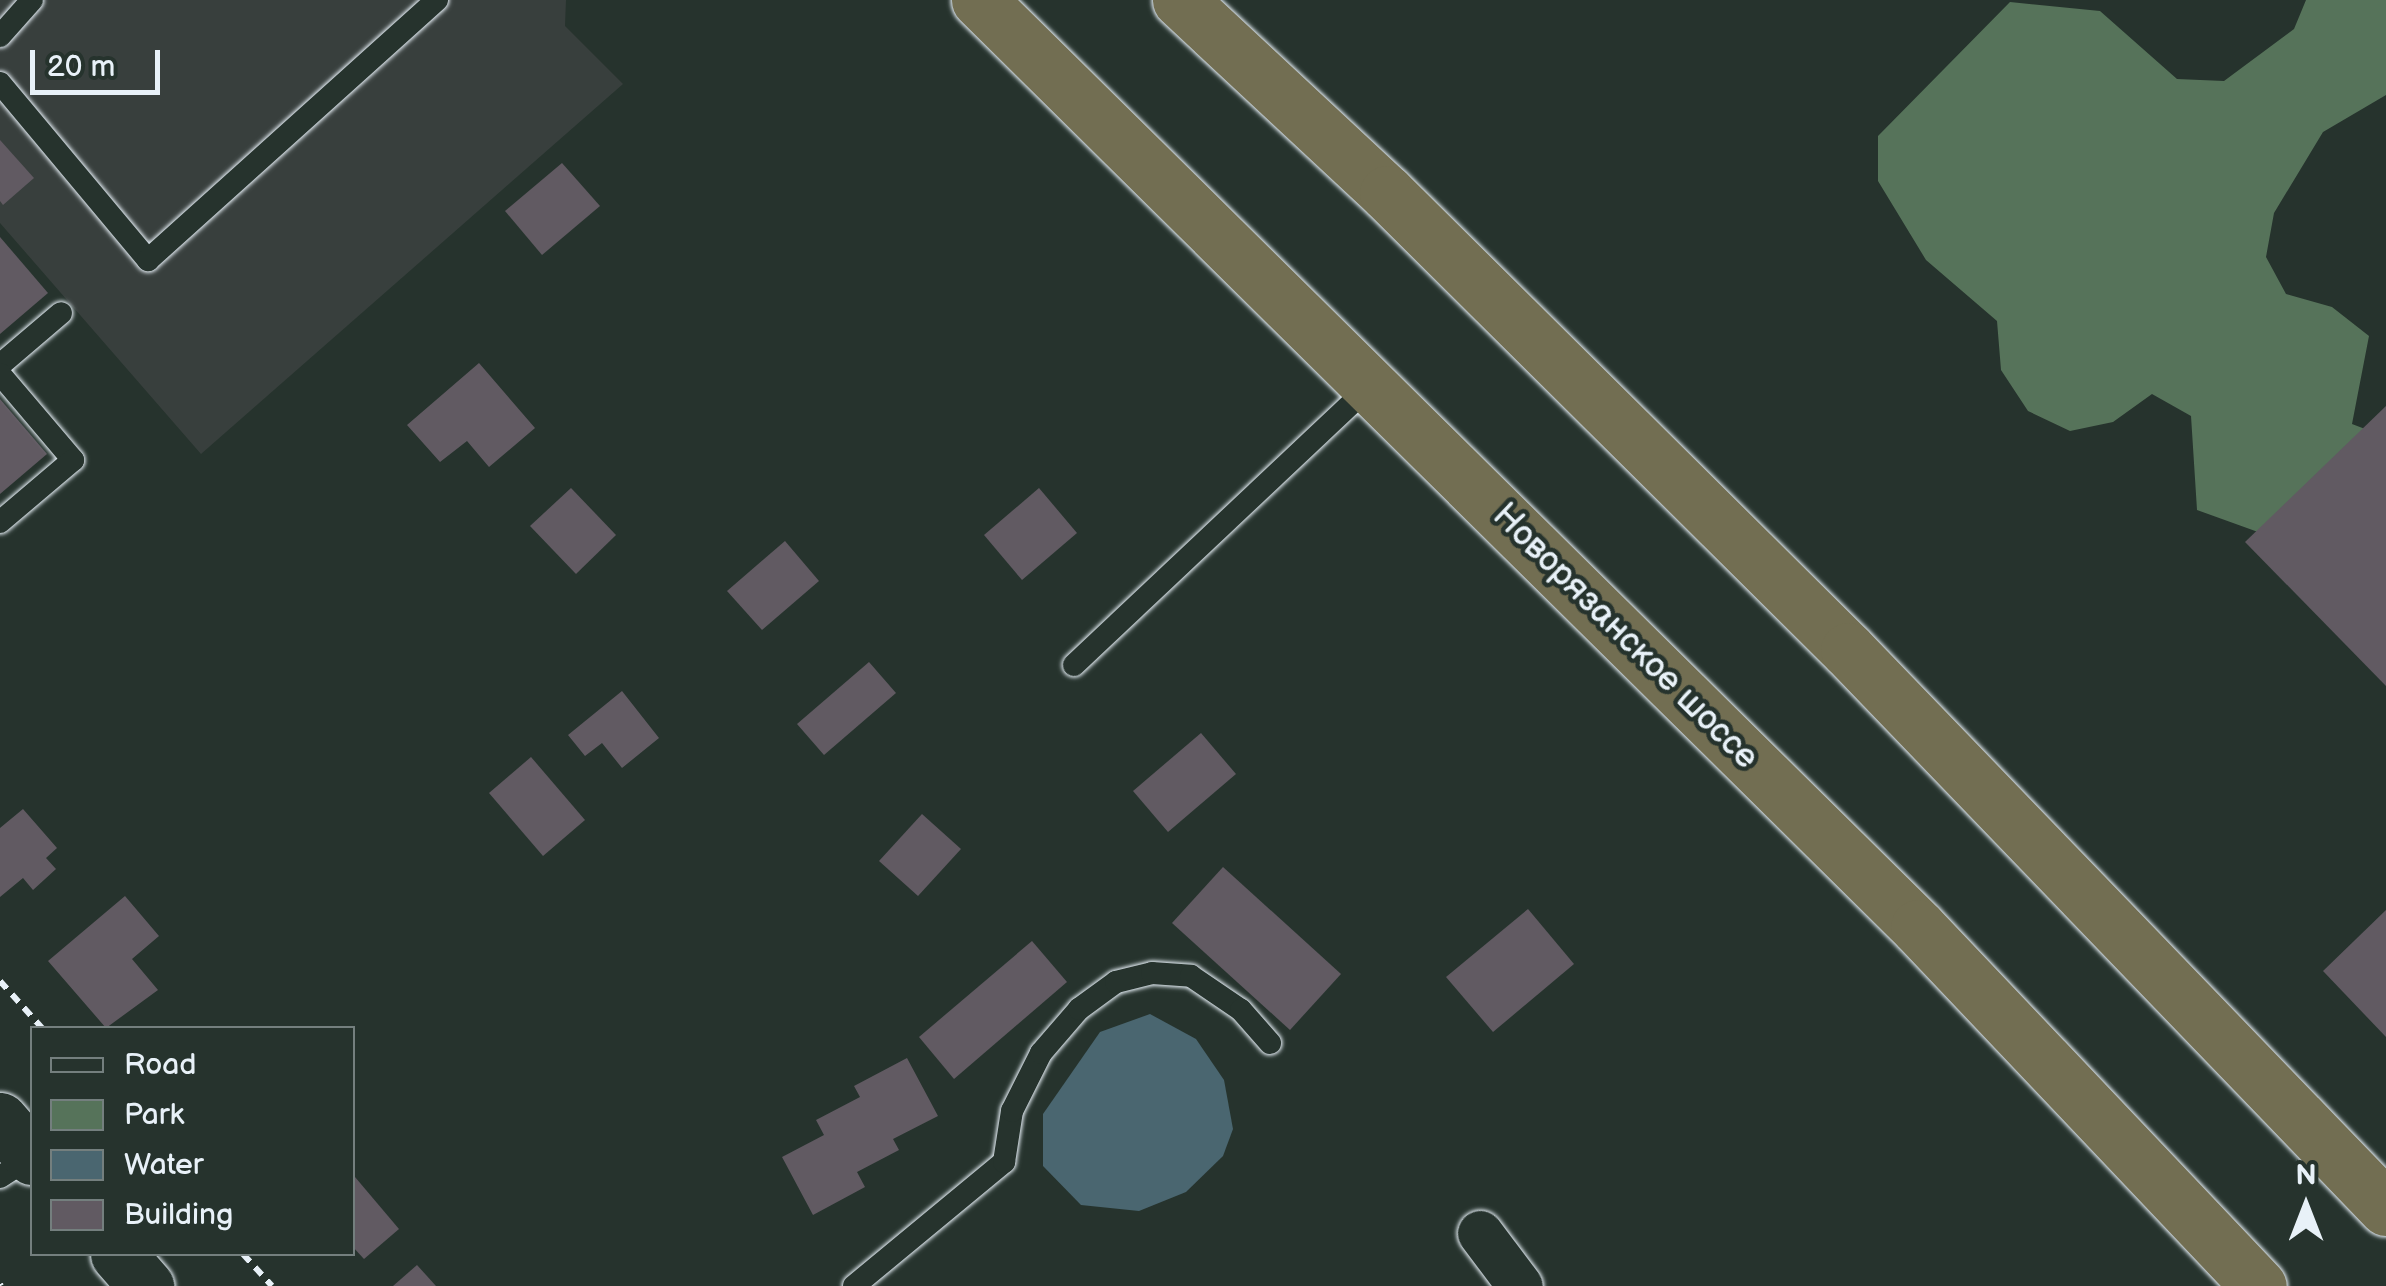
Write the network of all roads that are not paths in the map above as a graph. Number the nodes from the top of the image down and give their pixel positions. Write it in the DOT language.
graph roads {
  1 [pos="32,0"];
  2 [pos="437,0"];
  3 [pos="980,0"];
  4 [pos="1180,0"];
  5 [pos="0,36"];
  6 [pos="0,82"];
  7 [pos="60,313"];
  8 [pos="0,365"];
  9 [pos="0,374"];
  10 [pos="1370,386"];
  11 [pos="0,522"];
  12 [pos="1074,665"];
  13 [pos="1270,1043"];
  14 [pos="0,1120"];
  15 [pos="30,1154"];
  16 [pos="30,1157"];
  17 [pos="0,1177"];
  18 [pos="2386,1208"];
  19 [pos="1480,1233"];
  20 [pos="120,1256"];
  21 [pos="146,1286"];
  22 [pos="854,1286"];
  23 [pos="1520,1286"];
  24 [pos="2259,1286"];
  1 -- 5 [label="lane"];
  2 -- 6 [label="lane"];
  3 -- 10 [label="highway, Новорязанское шоссе"];
  4 -- 18 [label="highway"];
  7 -- 8 [label="lane"];
  9 -- 11 [label="lane"];
  10 -- 12 [label="lane"];
  10 -- 24 [label="highway, Новорязанское шоссе"];
  13 -- 22 [label="lane"];
  14 -- 15 [label="main road"];
  16 -- 17 [label="lane"];
  19 -- 23 [label="street"];
  20 -- 21 [label="main road"];
}
